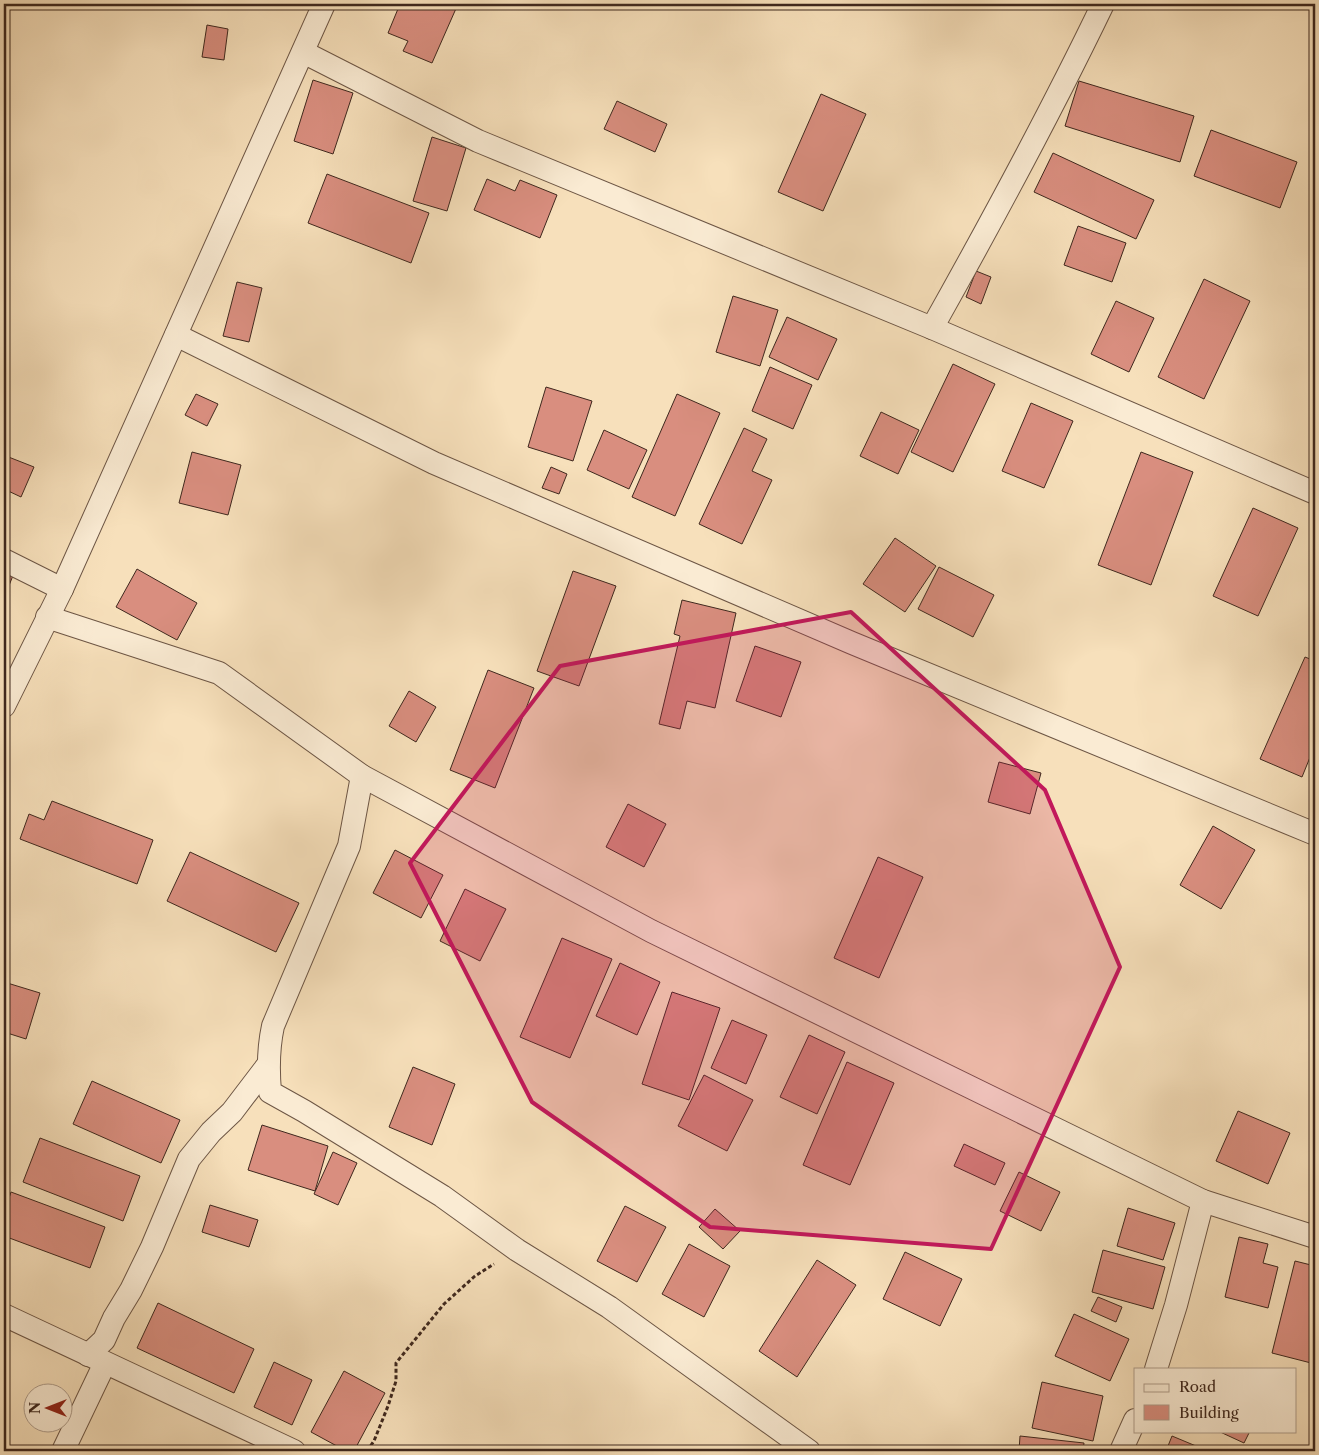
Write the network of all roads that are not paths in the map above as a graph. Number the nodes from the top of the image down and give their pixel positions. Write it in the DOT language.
graph roads {
  1 [pos="324,4"];
  2 [pos="1103,4"];
  3 [pos="303,52"];
  4 [pos="932,328"];
  5 [pos="176,335"];
  6 [pos="1315,493"];
  7 [pos="4,560"];
  8 [pos="62,589"];
  9 [pos="47,617"];
  10 [pos="4,706"];
  11 [pos="362,776"];
  12 [pos="1315,834"];
  13 [pos="267,1066"];
  14 [pos="1203,1201"];
  15 [pos="1315,1237"];
  16 [pos="4,1315"];
  17 [pos="97,1359"];
  18 [pos="1156,1368"];
  19 [pos="1134,1422"];
  20 [pos="63,1451"];
  21 [pos="294,1451"];
  22 [pos="810,1451"];
  23 [pos="1121,1451"];
  1 -- 3 [label="street"];
  2 -- 4 [label="street"];
  3 -- 4 [label="street"];
  3 -- 5 [label="street"];
  4 -- 6 [label="street"];
  5 -- 8 [label="street"];
  5 -- 12 [label="street"];
  7 -- 8 [label="street"];
  8 -- 9 [label="street"];
  9 -- 10 [label="street"];
  9 -- 11 [label="street"];
  11 -- 13 [label="street"];
  11 -- 14 [label="street"];
  13 -- 17 [label="street"];
  13 -- 22 [label="street"];
  14 -- 15 [label="street"];
  14 -- 18 [label="street"];
  16 -- 17 [label="street"];
  17 -- 20 [label="street"];
  17 -- 21 [label="street"];
  19 -- 23 [label="street"];
}
